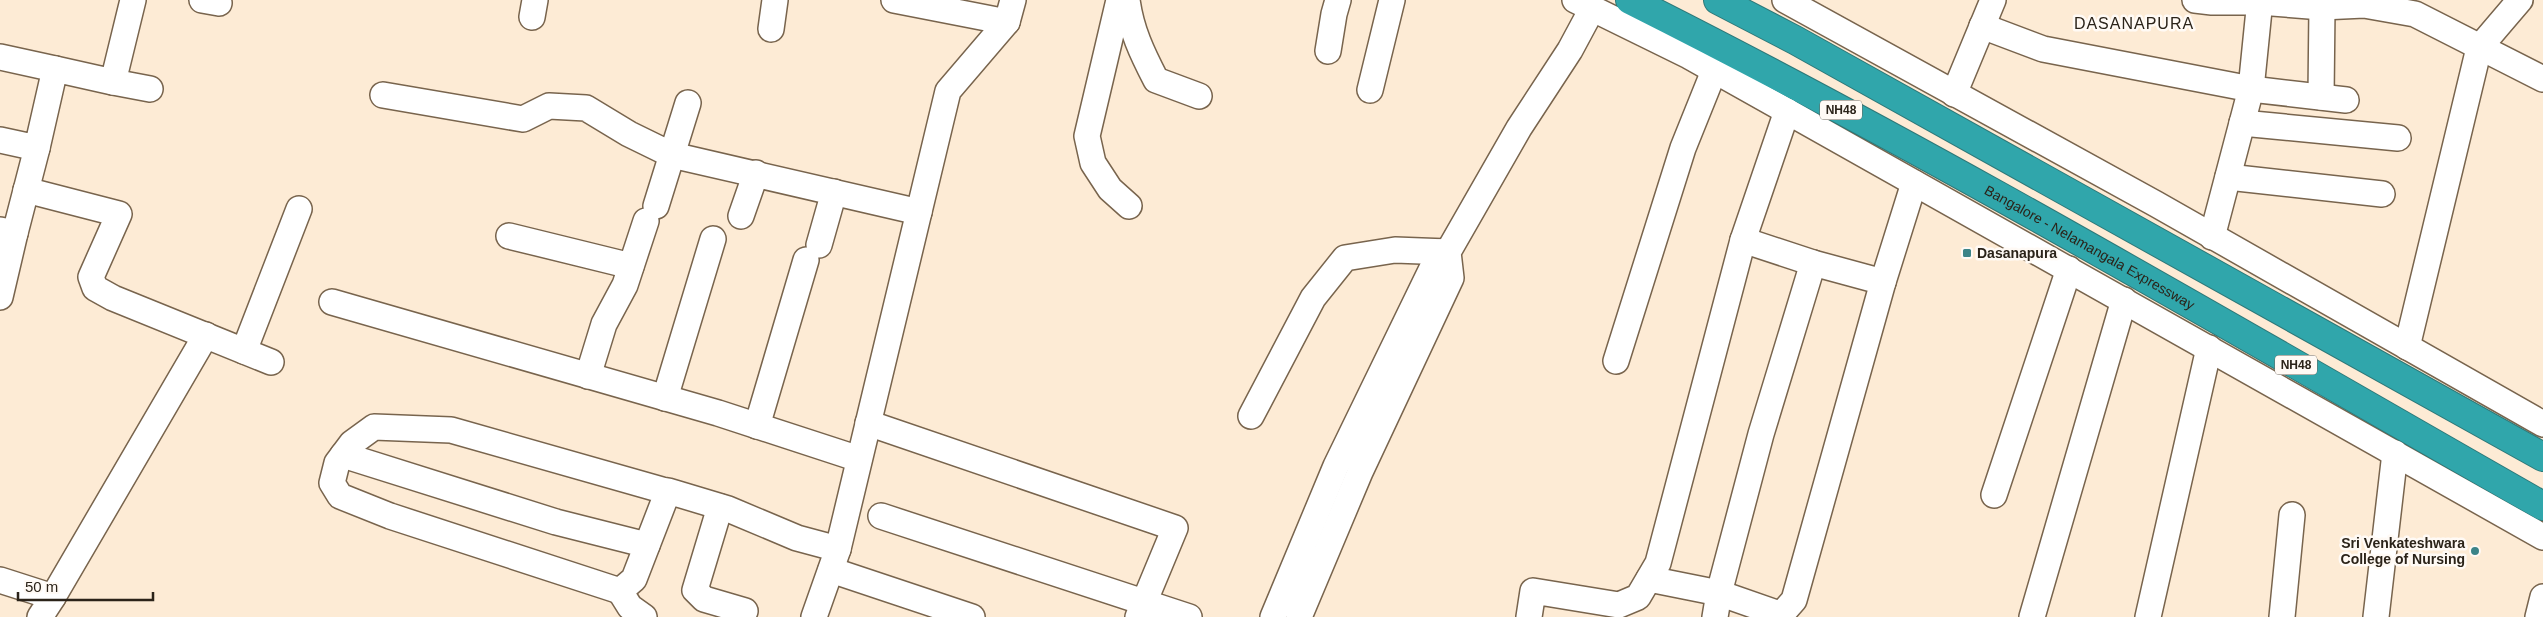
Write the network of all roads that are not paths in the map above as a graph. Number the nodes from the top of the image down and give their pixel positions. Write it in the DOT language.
graph roads {
  1 [pos="134,0"];
  2 [pos="775,0"];
  3 [pos="894,0"];
  4 [pos="1119,0"];
  5 [pos="1127,0"];
  6 [pos="1338,0"];
  7 [pos="1392,0"];
  8 [pos="1630,0"];
  9 [pos="1718,0"];
  10 [pos="1785,0"];
  11 [pos="1993,0"];
  12 [pos="2195,0"];
  13 [pos="2520,0"];
  14 [pos="2259,1"];
  15 [pos="925,3"];
  16 [pos="1584,4"];
  17 [pos="2406,6"];
  18 [pos="2322,7"];
  19 [pos="1010,11"];
  20 [pos="1982,26"];
  21 [pos="771,29"];
  22 [pos="2479,48"];
  23 [pos="1328,52"];
  24 [pos="0,57"];
  25 [pos="55,69"];
  26 [pos="1714,71"];
  27 [pos="2543,79"];
  28 [pos="112,82"];
  29 [pos="150,89"];
  30 [pos="2251,89"];
  31 [pos="1370,90"];
  32 [pos="1954,94"];
  33 [pos="384,95"];
  34 [pos="1199,96"];
  35 [pos="2321,97"];
  36 [pos="2346,100"];
  37 [pos="688,103"];
  38 [pos="1787,111"];
  39 [pos="2242,123"];
  40 [pos="2398,138"];
  41 [pos="0,140"];
  42 [pos="37,148"];
  43 [pos="672,155"];
  44 [pos="756,173"];
  45 [pos="2228,177"];
  46 [pos="1914,182"];
  47 [pos="26,190"];
  48 [pos="834,192"];
  49 [pos="2382,194"];
  50 [pos="1129,206"];
  51 [pos="299,209"];
  52 [pos="919,212"];
  53 [pos="741,216"];
  54 [pos="7,232"];
  55 [pos="509,236"];
  56 [pos="2212,236"];
  57 [pos="714,239"];
  58 [pos="1743,240"];
  59 [pos="1444,252"];
  60 [pos="1813,263"];
  61 [pos="631,266"];
  62 [pos="2069,269"];
  63 [pos="1883,282"];
  64 [pos="0,297"];
  65 [pos="2124,300"];
  66 [pos="332,302"];
  67 [pos="206,335"];
  68 [pos="2407,347"];
  69 [pos="2209,348"];
  70 [pos="244,350"];
  71 [pos="1616,361"];
  72 [pos="271,362"];
  73 [pos="588,376"];
  74 [pos="665,398"];
  75 [pos="1251,416"];
  76 [pos="868,423"];
  77 [pos="2543,424"];
  78 [pos="756,426"];
  79 [pos="2395,453"];
  80 [pos="343,455"];
  81 [pos="2543,457"];
  82 [pos="860,459"];
  83 [pos="668,491"];
  84 [pos="1994,495"];
  85 [pos="2543,506"];
  86 [pos="720,507"];
  87 [pos="2292,515"];
  88 [pos="881,516"];
  89 [pos="2543,536"];
  90 [pos="647,544"];
  91 [pos="834,559"];
  92 [pos="0,580"];
  93 [pos="620,591"];
  94 [pos="1719,593"];
  95 [pos="2543,597"];
  96 [pos="1641,598"];
  97 [pos="46,607"];
  98 [pos="1585,608"];
  99 [pos="1141,609"];
  100 [pos="744,611"];
  101 [pos="1779,616"];
  102 [pos="644,617"];
  103 [pos="814,617"];
  104 [pos="972,617"];
  105 [pos="1189,617"];
  106 [pos="1273,617"];
  107 [pos="1298,617"];
  108 [pos="1529,617"];
  109 [pos="1715,617"];
  110 [pos="2032,617"];
  111 [pos="2148,617"];
  112 [pos="2282,617"];
  113 [pos="2376,617"];
  114 [pos="2538,617"];
  1 -- 28 [label="street"];
  2 -- 21 [label="street"];
  3 -- 15 [label="street"];
  4 -- 50 [label="street"];
  5 -- 34 [label="street"];
  6 -- 23 [label="street"];
  7 -- 31 [label="street"];
  8 -- 85 [label="highway, Bangalore - Nelamangala Expressway / NH48"];
  9 -- 81 [label="highway, NH48"];
  10 -- 32 [label="street"];
  11 -- 20 [label="street"];
  12 -- 14 [label="street"];
  13 -- 22 [label="street"];
  14 -- 18 [label="street"];
  14 -- 30 [label="street"];
  15 -- 19 [label="street"];
  16 -- 26 [label="street"];
  16 -- 59 [label="street"];
  17 -- 18 [label="street"];
  17 -- 22 [label="street"];
  18 -- 35 [label="street"];
  19 -- 52 [label="street"];
  20 -- 30 [label="street"];
  20 -- 32 [label="street"];
  22 -- 27 [label="street"];
  22 -- 68 [label="street"];
  24 -- 25 [label="street"];
  25 -- 28 [label="street"];
  25 -- 42 [label="street"];
  26 -- 38 [label="street"];
  26 -- 71 [label="street"];
  28 -- 29 [label="street"];
  30 -- 35 [label="street"];
  30 -- 39 [label="street"];
  32 -- 56 [label="street"];
  33 -- 43 [label="street"];
  35 -- 36 [label="street"];
  37 -- 43 [label="street"];
  38 -- 46 [label="street"];
  38 -- 58 [label="street"];
  39 -- 40 [label="street"];
  39 -- 45 [label="street"];
  41 -- 42 [label="street"];
  42 -- 47 [label="street"];
  43 -- 44 [label="street"];
  43 -- 61 [label="street"];
  44 -- 48 [label="street"];
  44 -- 53 [label="street"];
  45 -- 49 [label="street"];
  45 -- 56 [label="street"];
  46 -- 62 [label="street"];
  46 -- 63 [label="street"];
  47 -- 54 [label="street"];
  47 -- 67 [label="street"];
  48 -- 52 [label="street"];
  48 -- 78 [label="street"];
  51 -- 70 [label="street"];
  52 -- 76 [label="street"];
  54 -- 64 [label="street"];
  55 -- 61 [label="street"];
  56 -- 68 [label="street"];
  57 -- 74 [label="street"];
  58 -- 60 [label="street"];
  58 -- 96 [label="street"];
  59 -- 75 [label="street"];
  59 -- 106 [label="street"];
  59 -- 107 [label="street"];
  60 -- 63 [label="street"];
  60 -- 94 [label="street"];
  61 -- 73 [label="street"];
  62 -- 65 [label="street"];
  62 -- 84 [label="street"];
  63 -- 101 [label="street"];
  65 -- 69 [label="street"];
  65 -- 110 [label="street"];
  66 -- 73 [label="street"];
  67 -- 70 [label="street"];
  67 -- 97 [label="street"];
  68 -- 77 [label="street"];
  69 -- 79 [label="street"];
  69 -- 111 [label="street"];
  70 -- 72 [label="street"];
  73 -- 74 [label="street"];
  74 -- 78 [label="street"];
  76 -- 82 [label="street"];
  76 -- 99 [label="street"];
  78 -- 82 [label="street"];
  79 -- 89 [label="street"];
  79 -- 113 [label="street"];
  80 -- 83 [label="street"];
  80 -- 90 [label="street"];
  80 -- 93 [label="street"];
  82 -- 91 [label="street"];
  83 -- 86 [label="street"];
  83 -- 90 [label="street"];
  86 -- 91 [label="street"];
  86 -- 100 [label="street"];
  87 -- 112 [label="street"];
  88 -- 99 [label="street"];
  90 -- 93 [label="street"];
  91 -- 103 [label="street"];
  91 -- 104 [label="street"];
  92 -- 97 [label="street"];
  93 -- 102 [label="street"];
  94 -- 96 [label="street"];
  94 -- 101 [label="street"];
  94 -- 109 [label="street"];
  95 -- 114 [label="street"];
  96 -- 98 [label="street"];
  98 -- 108 [label="street"];
  99 -- 105 [label="street"];
}
